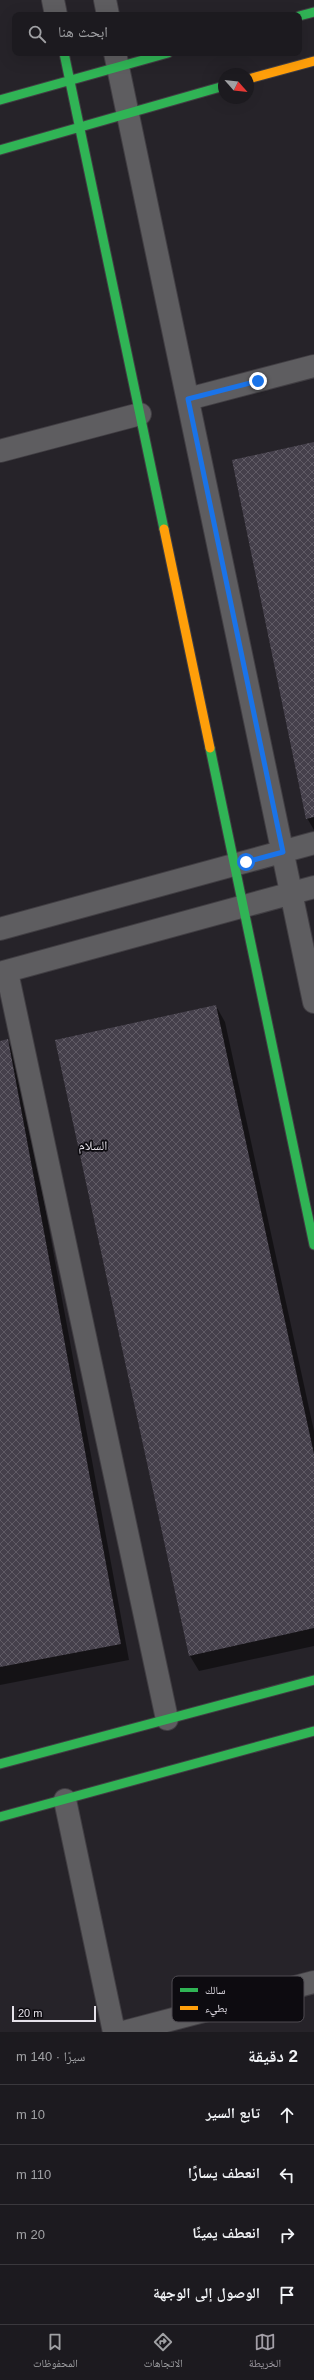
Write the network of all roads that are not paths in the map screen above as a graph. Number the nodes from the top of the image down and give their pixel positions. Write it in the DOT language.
graph roads {
  1 [pos="53,0"];
  2 [pos="105,0"];
  3 [pos="55,12"];
  4 [pos="107,12"];
  5 [pos="314,12"];
  6 [pos="302,15"];
  7 [pos="65,56"];
  8 [pos="146,56"];
  9 [pos="117,60"];
  10 [pos="314,61"];
  11 [pos="254,77"];
  12 [pos="70,80"];
  13 [pos="218,88"];
  14 [pos="0,100"];
  15 [pos="128,113"];
  16 [pos="80,127"];
  17 [pos="0,150"];
  18 [pos="314,366"];
  19 [pos="188,399"];
  20 [pos="140,414"];
  21 [pos="0,451"];
  22 [pos="314,843"];
  23 [pos="283,852"];
  24 [pos="234,865"];
  25 [pos="314,887"];
  26 [pos="291,893"];
  27 [pos="243,906"];
  28 [pos="0,929"];
  29 [pos="3,972"];
  30 [pos="314,1002"];
  31 [pos="314,1244"];
  32 [pos="314,1680"];
  33 [pos="167,1719"];
  34 [pos="314,1731"];
  35 [pos="0,1764"];
  36 [pos="65,1800"];
  37 [pos="0,1818"];
  38 [pos="314,1982"];
  39 [pos="304,1985"];
  40 [pos="172,2019"];
  41 [pos="114,2032"];
  42 [pos="124,2032"];
  1 -- 3 [label="street"];
  2 -- 4 [label="street"];
  5 -- 6 [label="street"];
  7 -- 12 [label="street"];
  8 -- 9 [label="street"];
  9 -- 12 [label="street"];
  9 -- 15 [label="street"];
  10 -- 11 [label="street"];
  12 -- 14 [label="street"];
  12 -- 16 [label="street"];
  13 -- 15 [label="street"];
  15 -- 16 [label="street"];
  15 -- 19 [label="street"];
  16 -- 17 [label="street"];
  16 -- 20 [label="street"];
  18 -- 19 [label="street"];
  19 -- 23 [label="street"];
  20 -- 21 [label="street"];
  20 -- 24 [label="street"];
  22 -- 23 [label="street"];
  23 -- 24 [label="street"];
  23 -- 26 [label="street"];
  24 -- 27 [label="street"];
  24 -- 28 [label="street"];
  25 -- 26 [label="street"];
  26 -- 27 [label="street"];
  26 -- 30 [label="street"];
  27 -- 29 [label="street"];
  27 -- 31 [label="street"];
  29 -- 33 [label="street"];
  32 -- 33 [label="street"];
  33 -- 35 [label="street"];
  34 -- 36 [label="street"];
  36 -- 37 [label="street"];
  36 -- 41 [label="street"];
  38 -- 39 [label="street"];
  40 -- 42 [label="street"];
}
